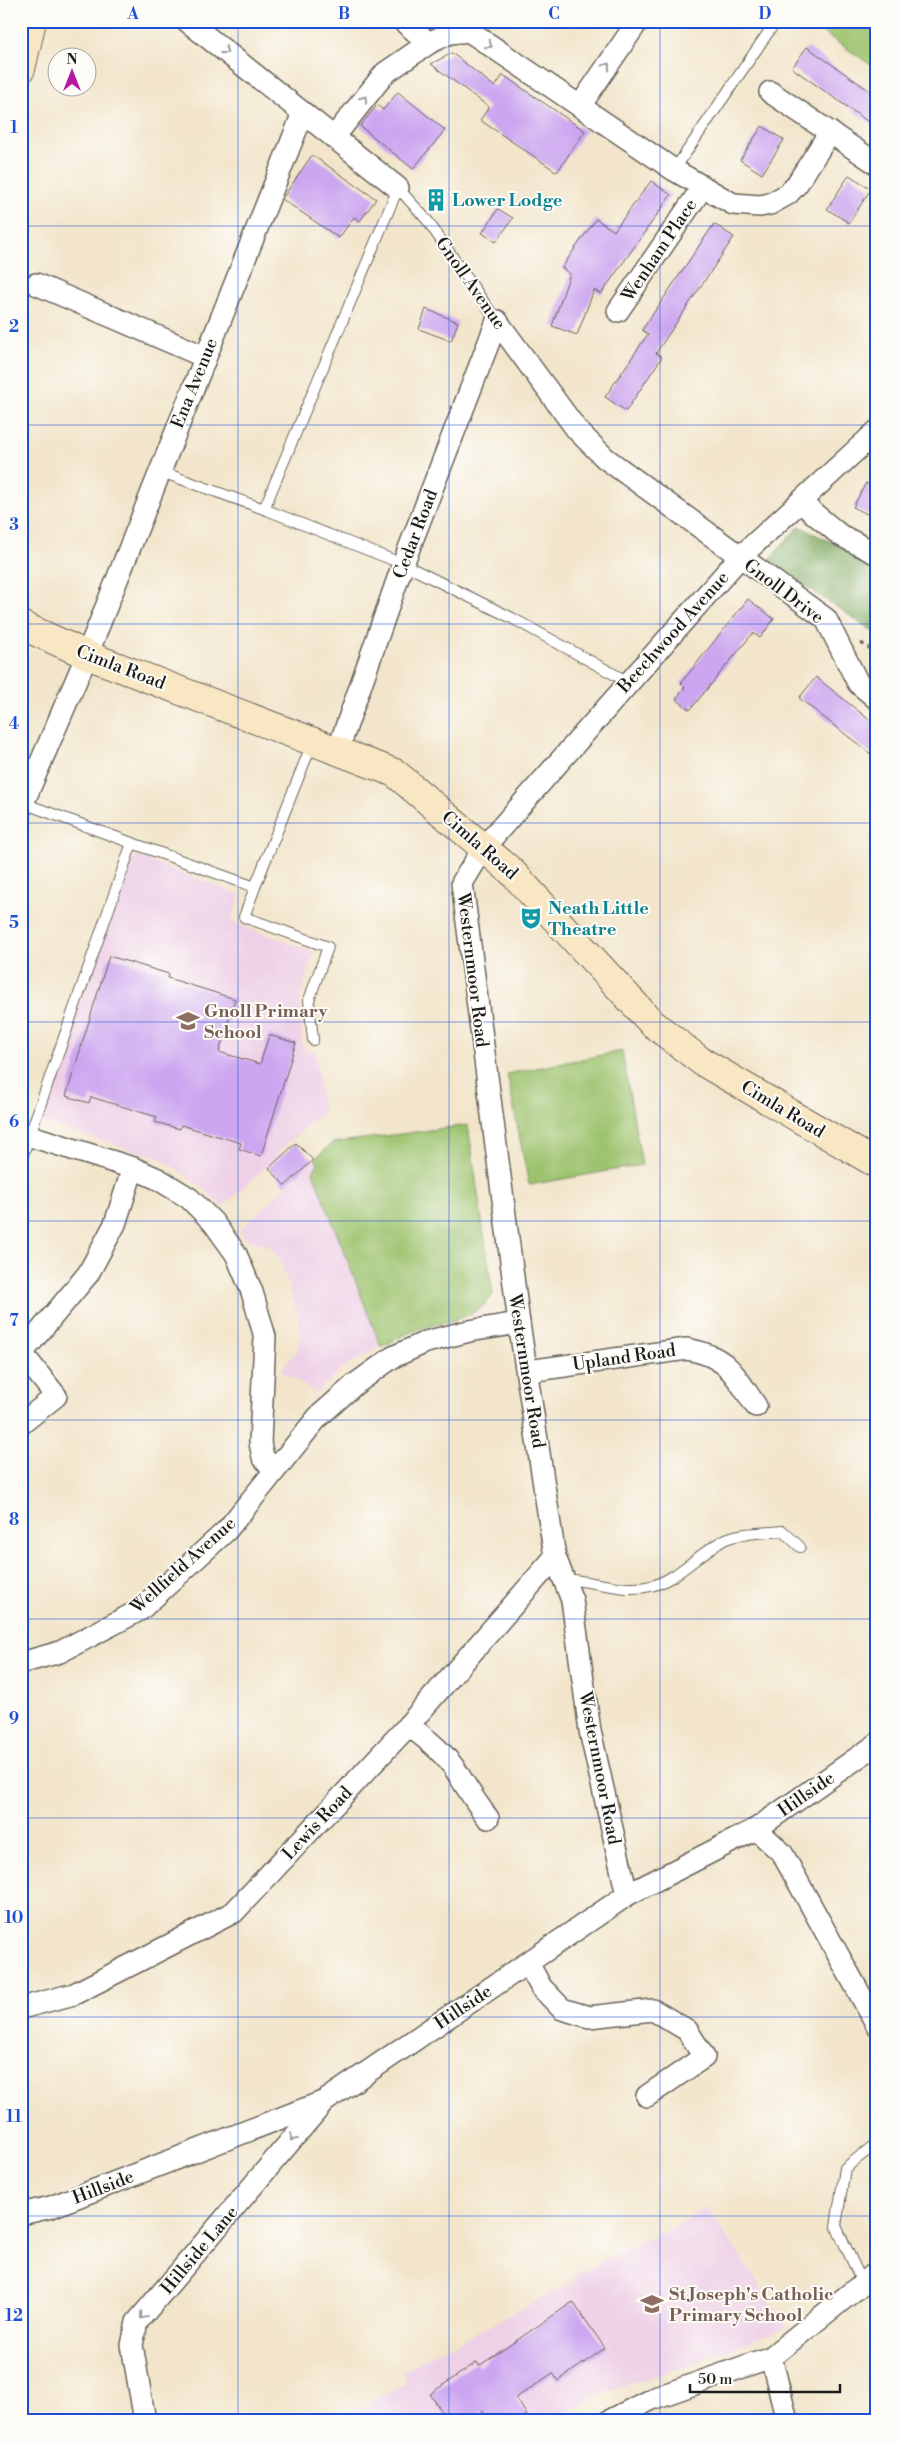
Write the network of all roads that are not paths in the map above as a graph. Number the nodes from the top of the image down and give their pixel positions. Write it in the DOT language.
graph roads {
  1 [pos="32,21"];
  2 [pos="187,21"];
  3 [pos="403,21"];
  4 [pos="638,21"];
  5 [pos="776,21"];
  6 [pos="429,43"];
  7 [pos="21,69"];
  8 [pos="770,92"];
  9 [pos="580,106"];
  10 [pos="303,113"];
  11 [pos="830,132"];
  12 [pos="334,137"];
  13 [pos="877,164"];
  14 [pos="674,170"];
  15 [pos="398,188"];
  16 [pos="702,188"];
  17 [pos="36,284"];
  18 [pos="618,310"];
  19 [pos="497,320"];
  20 [pos="204,357"];
  21 [pos="877,432"];
  22 [pos="159,471"];
  23 [pos="800,502"];
  24 [pos="264,510"];
  25 [pos="877,554"];
  26 [pos="739,558"];
  27 [pos="403,564"];
  28 [pos="21,625"];
  29 [pos="87,655"];
  30 [pos="628,682"];
  31 [pos="877,699"];
  32 [pos="313,740"];
  33 [pos="338,750"];
  34 [pos="22,805"];
  35 [pos="132,843"];
  36 [pos="484,847"];
  37 [pos="255,887"];
  38 [pos="313,1040"];
  39 [pos="25,1134"];
  40 [pos="21,1160"];
  41 [pos="877,1164"];
  42 [pos="133,1168"];
  43 [pos="519,1323"];
  44 [pos="22,1352"];
  45 [pos="528,1370"];
  46 [pos="756,1406"];
  47 [pos="21,1424"];
  48 [pos="274,1470"];
  49 [pos="800,1547"];
  50 [pos="555,1558"];
  51 [pos="563,1579"];
  52 [pos="21,1663"];
  53 [pos="408,1725"];
  54 [pos="877,1744"];
  55 [pos="488,1818"];
  56 [pos="756,1829"];
  57 [pos="628,1895"];
  58 [pos="528,1963"];
  59 [pos="21,2008"];
  60 [pos="877,2025"];
  61 [pos="647,2096"];
  62 [pos="325,2101"];
  63 [pos="877,2143"];
  64 [pos="21,2214"];
  65 [pos="870,2278"];
  66 [pos="770,2357"];
  67 [pos="145,2415"];
  68 [pos="609,2421"];
  69 [pos="787,2421"];
  1 -- 7 [label="main road"];
  2 -- 10 [label="street, Gnoll Avenue, one-way"];
  3 -- 6 [label="street"];
  9 -- 4 [label="street, one-way"];
  5 -- 14 [label="lane"];
  6 -- 9 [label="street, Wenham Place, one-way"];
  12 -- 6 [label="street, one-way"];
  8 -- 11 [label="street"];
  9 -- 14 [label="street, Wenham Place"];
  10 -- 12 [label="street, Gnoll Avenue"];
  10 -- 20 [label="street, Ena Avenue"];
  11 -- 13 [label="street"];
  11 -- 16 [label="street"];
  12 -- 15 [label="street, Gnoll Avenue"];
  14 -- 16 [label="street, Wenham Place"];
  15 -- 19 [label="lane, Gnoll Avenue"];
  15 -- 24 [label="lane"];
  16 -- 18 [label="street, Wenham Place"];
  17 -- 20 [label="street"];
  19 -- 26 [label="street, Gnoll Avenue"];
  19 -- 27 [label="street, Cedar Road"];
  20 -- 22 [label="street, Ena Avenue"];
  21 -- 23 [label="street, Beechwood Avenue"];
  22 -- 24 [label="lane"];
  22 -- 29 [label="street, Ena Avenue"];
  23 -- 25 [label="street"];
  23 -- 26 [label="street, Beechwood Avenue"];
  24 -- 27 [label="lane"];
  26 -- 30 [label="street, Beechwood Avenue"];
  26 -- 31 [label="street, Gnoll Drive"];
  27 -- 30 [label="lane"];
  27 -- 33 [label="street, Cedar Road"];
  28 -- 29 [label="main road, Cimla Road"];
  29 -- 32 [label="main road, Cimla Road"];
  29 -- 34 [label="street, Ena Avenue"];
  30 -- 36 [label="street, Beechwood Avenue"];
  32 -- 33 [label="main road, Cimla Road"];
  32 -- 37 [label="lane"];
  33 -- 36 [label="main road, Cimla Road"];
  34 -- 35 [label="lane"];
  35 -- 37 [label="lane"];
  35 -- 39 [label="lane"];
  36 -- 41 [label="main road, Cimla Road"];
  36 -- 43 [label="street, Westernmoor Road"];
  37 -- 38 [label="lane"];
  39 -- 40 [label="lane"];
  39 -- 42 [label="street"];
  42 -- 44 [label="street"];
  42 -- 48 [label="street"];
  43 -- 45 [label="street, Westernmoor Road"];
  43 -- 48 [label="street, Wellfield Avenue"];
  44 -- 47 [label="street"];
  45 -- 46 [label="street, Upland Road"];
  45 -- 50 [label="street, Westernmoor Road"];
  48 -- 52 [label="street, Wellfield Avenue"];
  49 -- 51 [label="lane"];
  50 -- 51 [label="street, Westernmoor Road"];
  50 -- 53 [label="street, Lewis Road"];
  51 -- 57 [label="street, Westernmoor Road"];
  53 -- 55 [label="street"];
  53 -- 59 [label="street, Lewis Road"];
  54 -- 56 [label="street, Hillside"];
  56 -- 57 [label="street, Hillside"];
  56 -- 60 [label="street"];
  57 -- 58 [label="street, Hillside"];
  58 -- 61 [label="street"];
  58 -- 62 [label="street, Hillside"];
  62 -- 64 [label="street, Hillside"];
  62 -- 67 [label="street, Hillside Lane, one-way"];
  63 -- 65 [label="lane"];
  65 -- 66 [label="street"];
  66 -- 68 [label="street"];
  66 -- 69 [label="street"];
}
